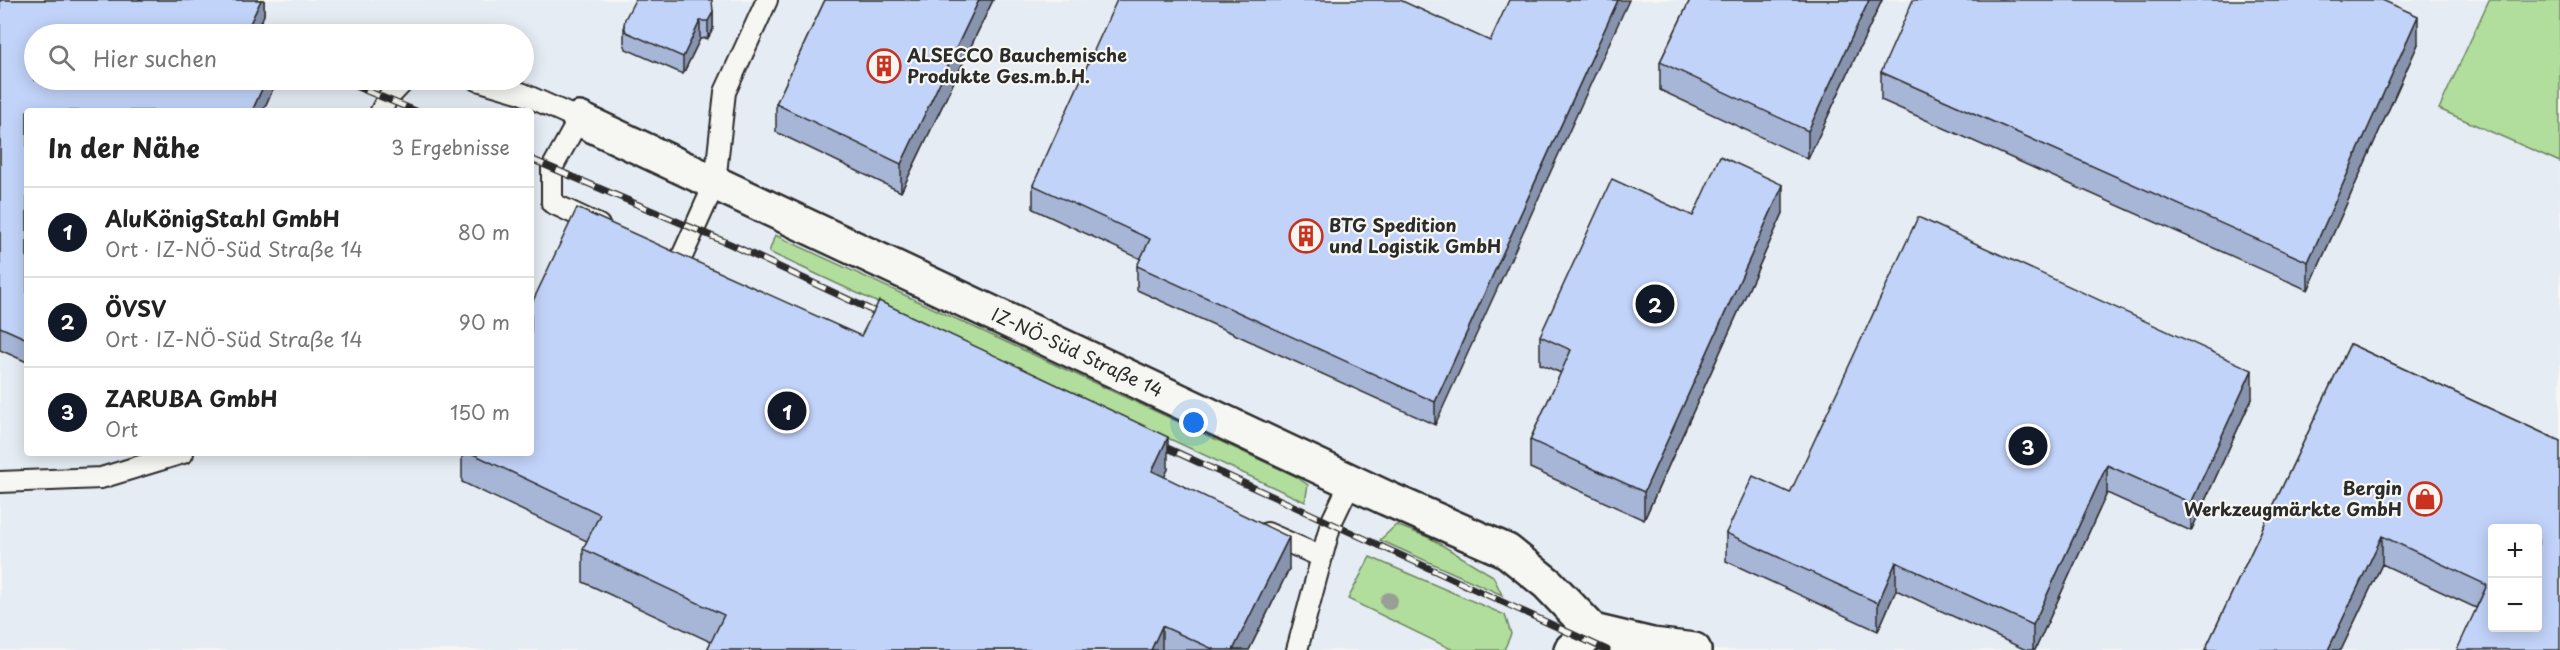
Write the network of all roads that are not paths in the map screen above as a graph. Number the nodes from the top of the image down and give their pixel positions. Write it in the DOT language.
graph roads {
  1 [pos="767,0"];
  2 [pos="396,90"];
  3 [pos="511,90"];
  4 [pos="382,108"];
  5 [pos="579,119"];
  6 [pos="715,183"];
  7 [pos="616,233"];
  8 [pos="658,253"];
  9 [pos="679,264"];
  10 [pos="700,273"];
  11 [pos="173,456"];
  12 [pos="1351,481"];
  13 [pos="0,482"];
  14 [pos="1247,524"];
  15 [pos="1322,557"];
  16 [pos="1582,640"];
  17 [pos="1297,650"];
  18 [pos="1694,650"];
  1 -- 6 [label="lane"];
  2 -- 4 [label="lane"];
  3 -- 5 [label="lane"];
  5 -- 6 [label="street, IZ-NÖ-Süd Straße 14"];
  5 -- 7 [label="lane"];
  6 -- 9 [label="lane"];
  6 -- 12 [label="street, IZ-NÖ-Süd Straße 14"];
  8 -- 9 [label="lane"];
  9 -- 10 [label="lane"];
  11 -- 13 [label="lane"];
  12 -- 15 [label="lane"];
  12 -- 16 [label="street, IZ-NÖ-Süd Straße 14"];
  14 -- 15 [label="lane"];
  15 -- 17 [label="lane"];
  16 -- 18 [label="street, IZ-NÖ-Süd Straße 14"];
}
